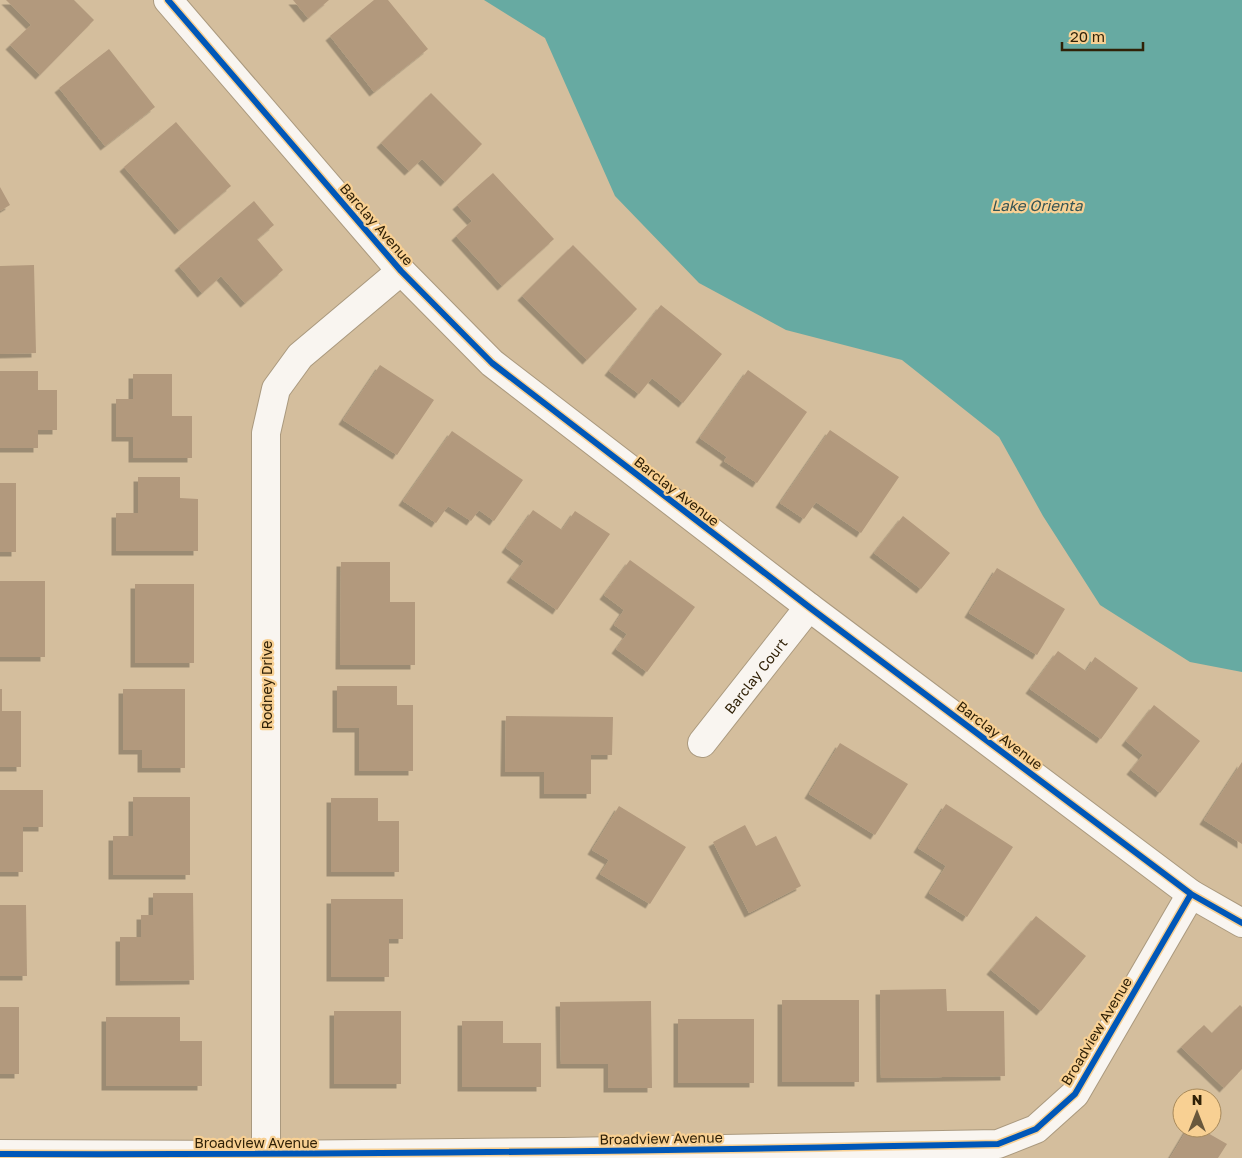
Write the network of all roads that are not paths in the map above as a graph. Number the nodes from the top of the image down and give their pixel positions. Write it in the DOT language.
graph roads {
  1 [pos="168,0"];
  2 [pos="401,272"];
  3 [pos="809,608"];
  4 [pos="702,743"];
  5 [pos="1191,894"];
  6 [pos="1242,923"];
  7 [pos="0,1154"];
  8 [pos="266,1155"];
  9 [pos="564,1155"];
  1 -- 2 [label="street, Barclay Avenue"];
  2 -- 3 [label="street, Barclay Avenue"];
  2 -- 8 [label="street, Rodney Drive"];
  3 -- 4 [label="street, Barclay Court"];
  3 -- 5 [label="street, Barclay Avenue"];
  5 -- 6 [label="street, Barclay Avenue"];
  5 -- 9 [label="street, Broadview Avenue"];
  7 -- 8 [label="street, Broadview Avenue"];
  8 -- 9 [label="street, Broadview Avenue"];
}
